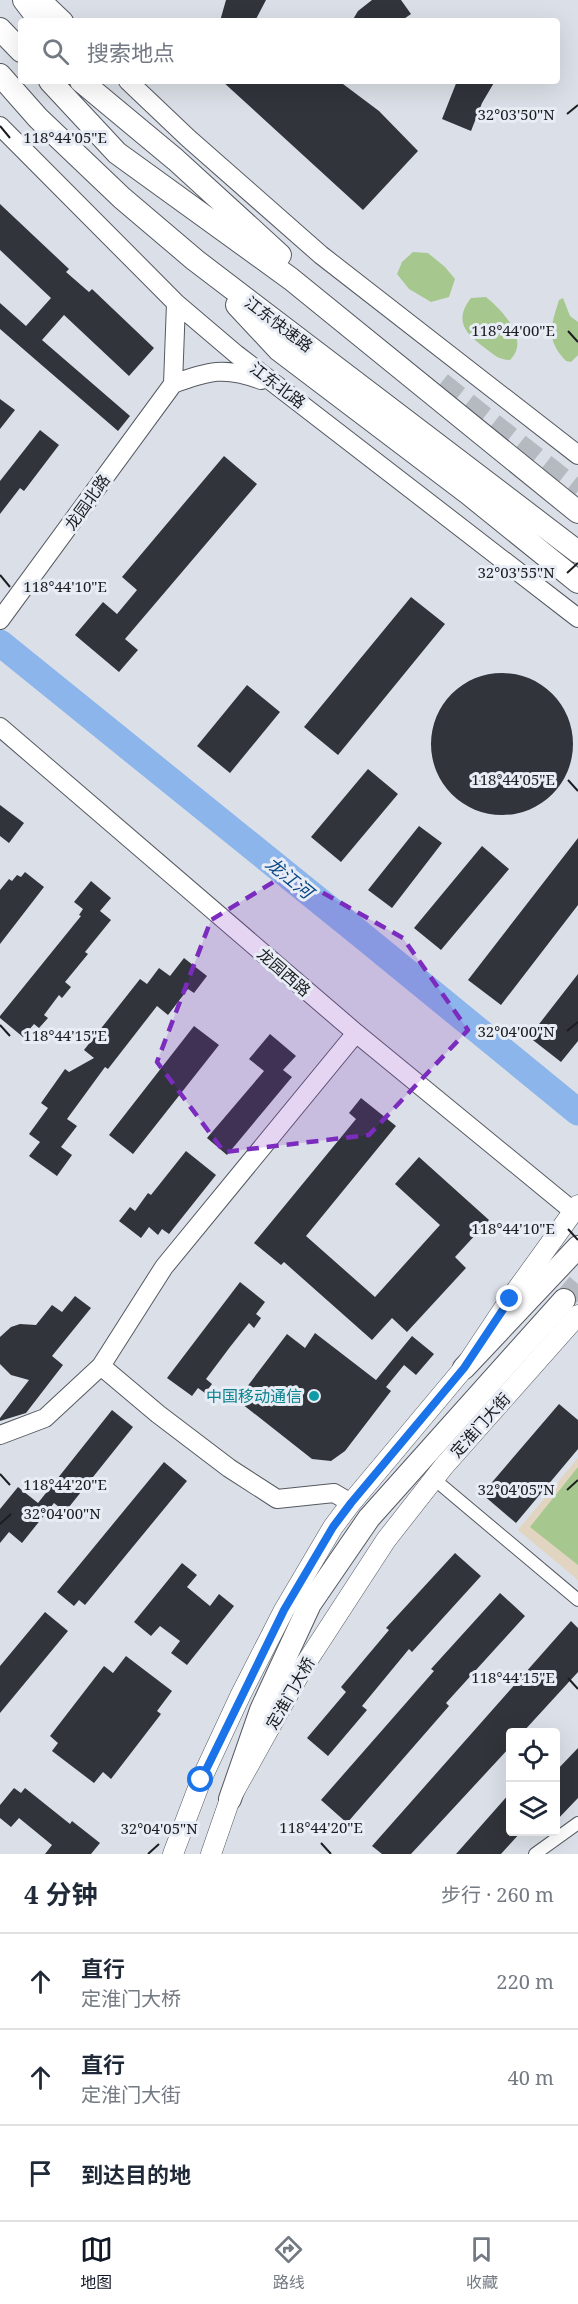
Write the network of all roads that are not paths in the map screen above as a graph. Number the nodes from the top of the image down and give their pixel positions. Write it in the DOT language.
graph roads {
  1 [pos="24,0"];
  2 [pos="42,0"];
  3 [pos="0,14"];
  4 [pos="38,18"];
  5 [pos="61,18"];
  6 [pos="0,29"];
  7 [pos="18,29"];
  8 [pos="18,48"];
  9 [pos="0,75"];
  10 [pos="53,84"];
  11 [pos="85,84"];
  12 [pos="98,84"];
  13 [pos="131,84"];
  14 [pos="0,89"];
  15 [pos="39,118"];
  16 [pos="0,126"];
  17 [pos="176,160"];
  18 [pos="195,260"];
  19 [pos="176,303"];
  20 [pos="441,383"];
  21 [pos="173,384"];
  22 [pos="284,390"];
  23 [pos="578,455"];
  24 [pos="578,512"];
  25 [pos="578,552"];
  26 [pos="578,582"];
  27 [pos="578,618"];
  28 [pos="0,620"];
  29 [pos="0,728"];
  30 [pos="356,1033"];
  31 [pos="576,1208"];
  32 [pos="578,1247"];
  33 [pos="571,1307"];
  34 [pos="101,1366"];
  35 [pos="464,1368"];
  36 [pos="0,1435"];
  37 [pos="434,1479"];
  38 [pos="351,1503"];
  39 [pos="386,1540"];
  40 [pos="578,1600"];
  41 [pos="230,1799"];
  42 [pos="578,1823"];
  43 [pos="173,1854"];
  44 [pos="212,1854"];
  45 [pos="535,1854"];
  1 -- 4 [label="highway"];
  2 -- 5 [label="main road"];
  3 -- 7 [label="highway"];
  6 -- 8 [label="highway"];
  9 -- 15 [label="highway, 江东快速路"];
  10 -- 24 [label="highway"];
  11 -- 17 [label="highway"];
  12 -- 17 [label="highway"];
  13 -- 23 [label="main road"];
  14 -- 15 [label="highway"];
  15 -- 18 [label="highway, 江东快速路"];
  16 -- 19 [label="main road, 江东北路"];
  17 -- 20 [label="highway"];
  18 -- 25 [label="highway, 江东快速路"];
  18 -- 26 [label="highway"];
  19 -- 21 [label="main road"];
  19 -- 22 [label="main road, 江东北路"];
  21 -- 22 [label="main road"];
  21 -- 28 [label="main road, 龙园北路"];
  22 -- 27 [label="main road, 江东北路"];
  29 -- 30 [label="main road, 龙园西路"];
  30 -- 31 [label="main road, 龙园西路"];
  30 -- 34 [label="main road"];
  31 -- 35 [label="main road"];
  32 -- 35 [label="highway"];
  33 -- 37 [label="main road, 定淮门大街"];
  33 -- 41 [label="highway"];
  34 -- 36 [label="main road"];
  34 -- 38 [label="main road"];
  35 -- 38 [label="main road"];
  37 -- 39 [label="main road, 定淮门大街"];
  37 -- 40 [label="street"];
  38 -- 43 [label="main road"];
  39 -- 41 [label="main road, 定淮门大桥"];
  41 -- 44 [label="main road, 定淮门大桥"];
  42 -- 45 [label="street"];
}
